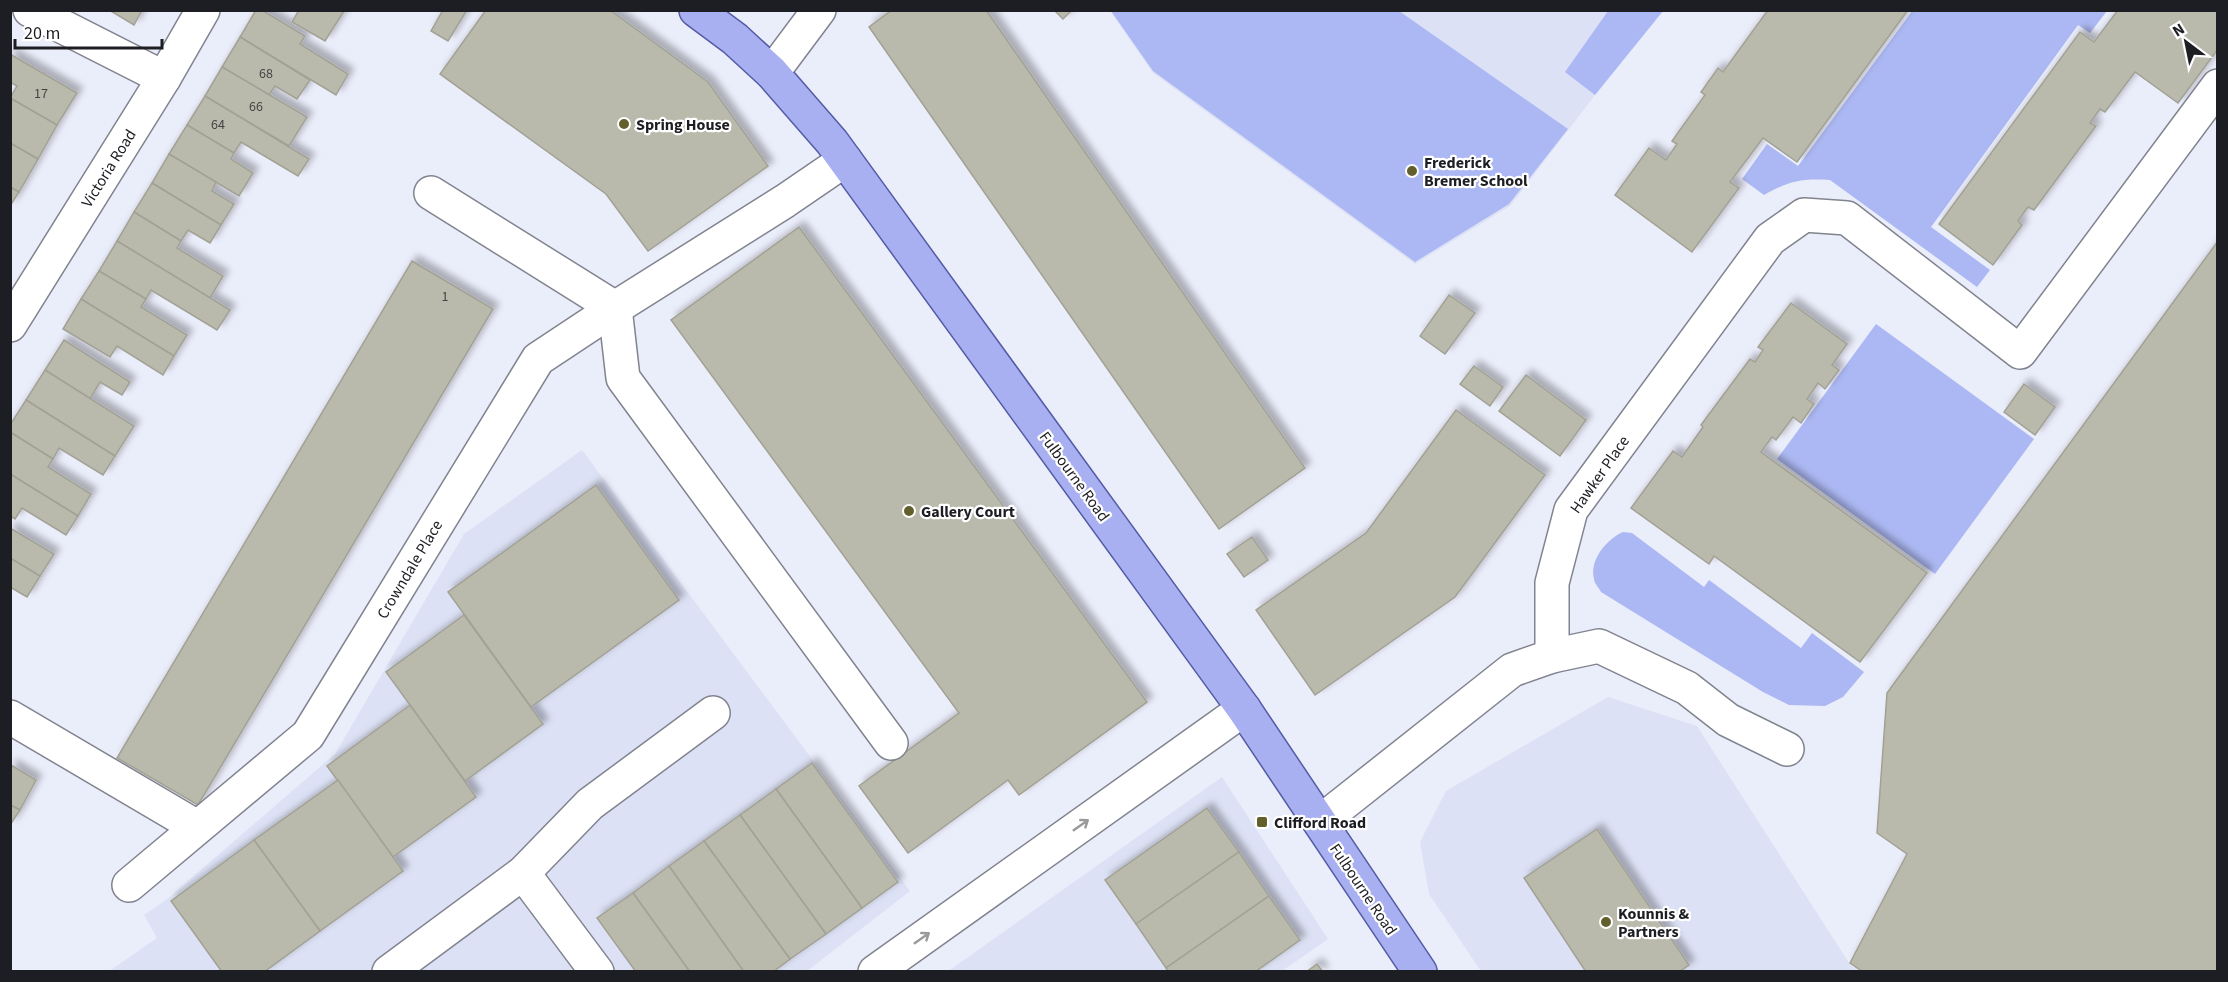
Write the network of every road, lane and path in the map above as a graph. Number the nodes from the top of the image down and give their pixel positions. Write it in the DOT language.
graph roads {
  1 [pos="30,10"];
  2 [pos="203,10"];
  3 [pos="696,10"];
  4 [pos="819,10"];
  5 [pos="772,73"];
  6 [pos="164,78"];
  7 [pos="2217,86"];
  8 [pos="845,160"];
  9 [pos="431,193"];
  10 [pos="615,308"];
  11 [pos="10,325"];
  12 [pos="1552,656"];
  13 [pos="1244,710"];
  14 [pos="713,713"];
  15 [pos="10,717"];
  16 [pos="891,743"];
  17 [pos="1787,749"];
  18 [pos="1320,822"];
  19 [pos="197,827"];
  20 [pos="523,873"];
  21 [pos="129,885"];
  22 [pos="389,972"];
  23 [pos="597,972"];
  24 [pos="874,972"];
  25 [pos="1420,972"];
  1 -- 6 [label="street"];
  2 -- 6 [label="street, Victoria Road"];
  3 -- 5 [label="main road, Fulbourne Road"];
  4 -- 5 [label="street"];
  5 -- 8 [label="main road, Fulbourne Road"];
  6 -- 11 [label="street, Victoria Road"];
  7 -- 12 [label="street, Hawker Place"];
  8 -- 10 [label="street, Crowndale Place"];
  8 -- 13 [label="main road, Fulbourne Road"];
  9 -- 10 [label="street"];
  10 -- 16 [label="street"];
  10 -- 19 [label="street, Crowndale Place"];
  12 -- 17 [label="street"];
  12 -- 18 [label="street"];
  13 -- 18 [label="main road, Fulbourne Road"];
  24 -- 13 [label="street, one-way"];
  14 -- 20 [label="street"];
  15 -- 19 [label="street"];
  18 -- 25 [label="main road, Fulbourne Road"];
  19 -- 21 [label="street, Crowndale Place"];
  20 -- 22 [label="street"];
  20 -- 23 [label="street"];
}
